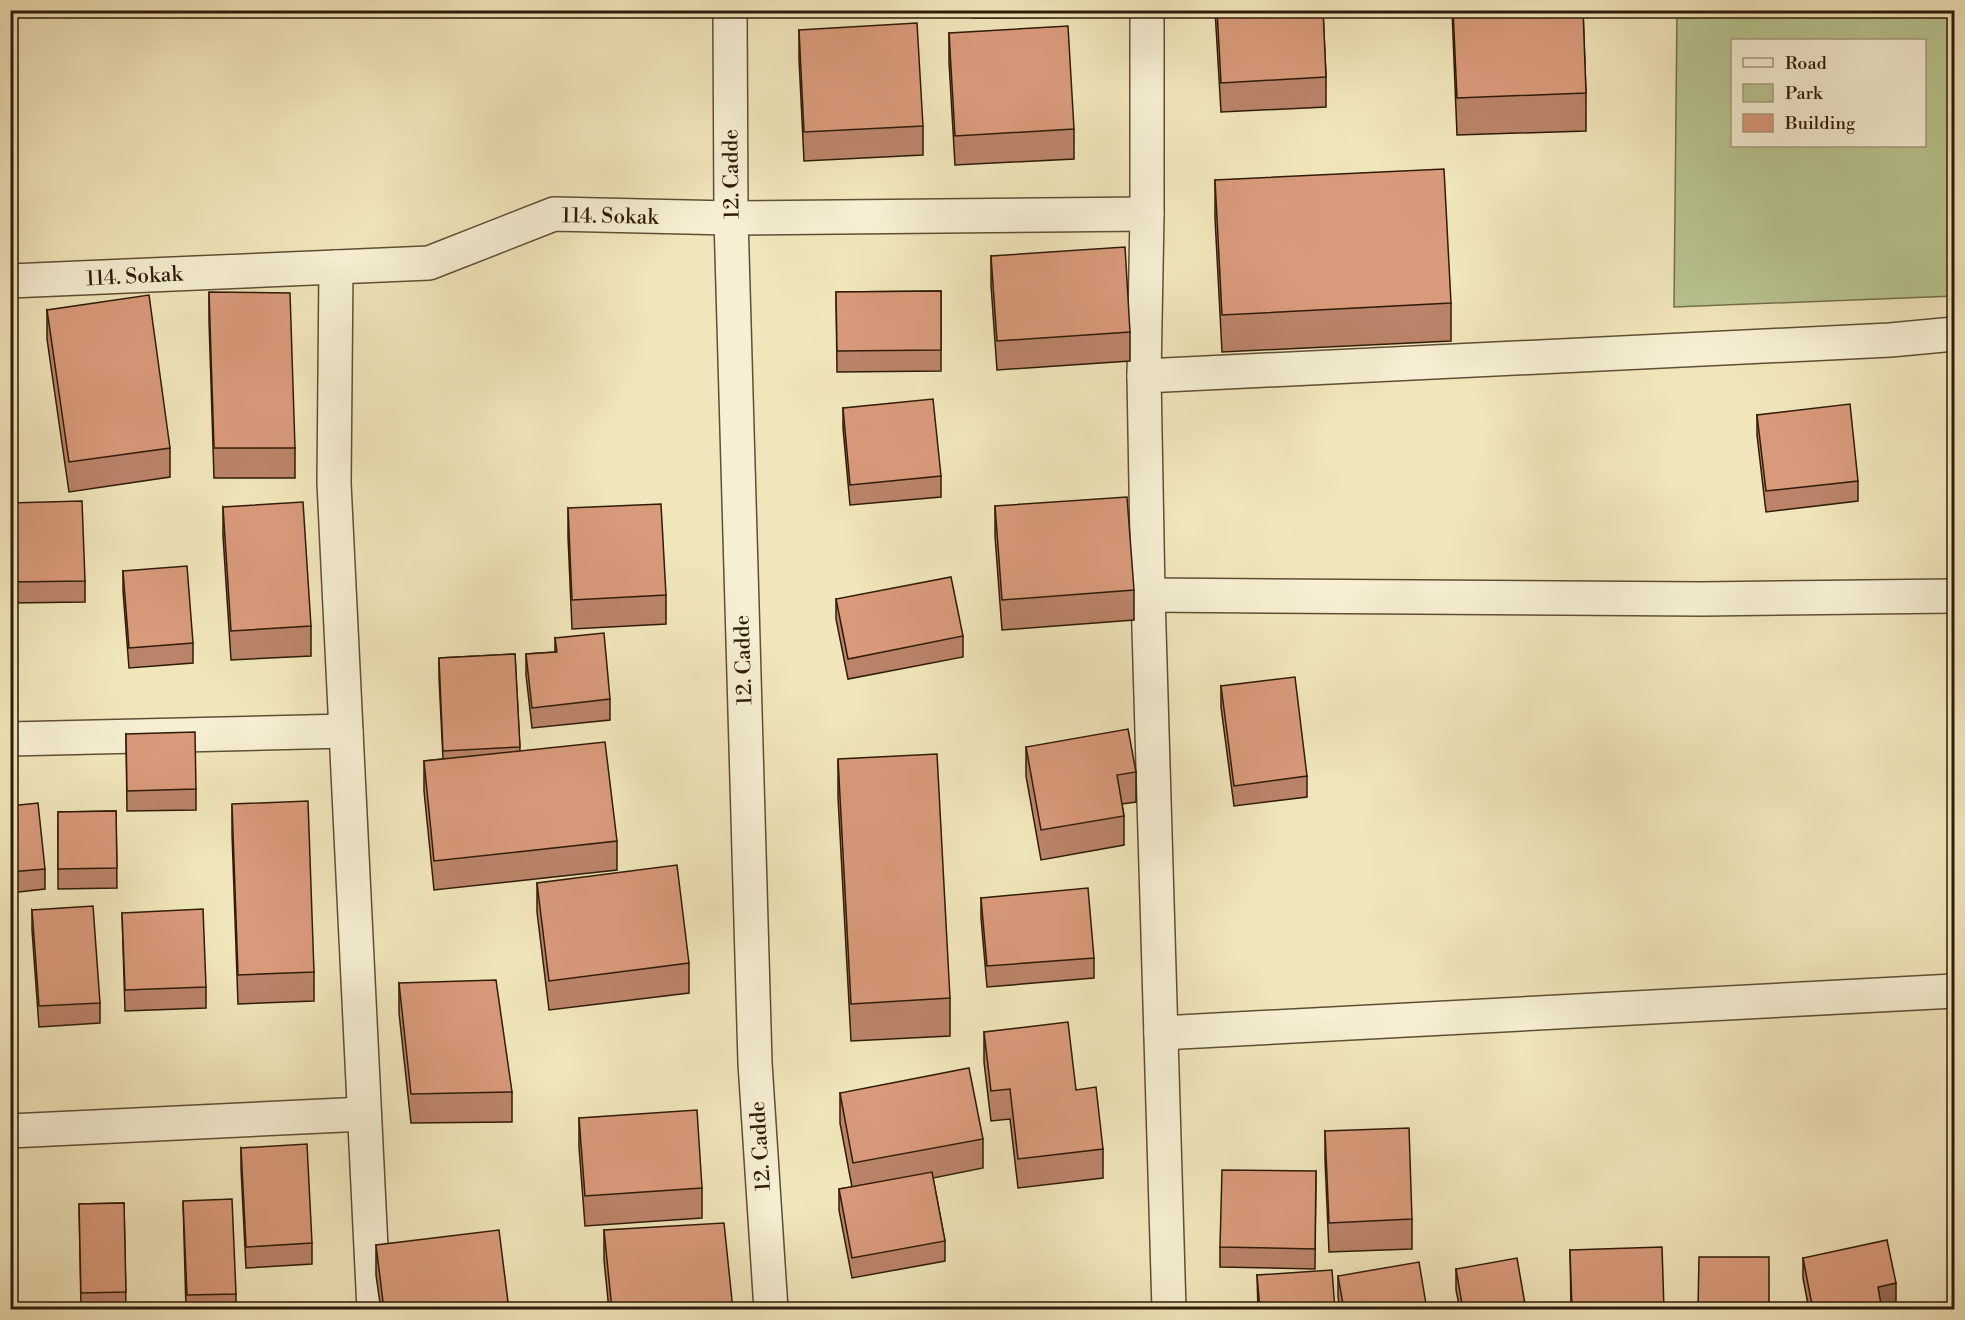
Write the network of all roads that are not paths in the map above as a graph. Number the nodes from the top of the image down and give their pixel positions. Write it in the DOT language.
graph roads {
  1 [pos="730,10"];
  2 [pos="1147,10"];
  3 [pos="1147,214"];
  4 [pos="731,218"];
  5 [pos="336,267"];
  6 [pos="10,281"];
  7 [pos="1954,334"];
  8 [pos="1144,376"];
  9 [pos="1148,595"];
  10 [pos="1954,596"];
  11 [pos="346,731"];
  12 [pos="10,739"];
  13 [pos="1954,991"];
  14 [pos="1161,1033"];
  15 [pos="364,1114"];
  16 [pos="10,1131"];
  17 [pos="374,1310"];
  18 [pos="771,1310"];
  19 [pos="1169,1310"];
  1 -- 4 [label="street, 12. Cadde"];
  2 -- 3 [label="street"];
  3 -- 4 [label="street, 114. Sokak"];
  3 -- 8 [label="street"];
  4 -- 5 [label="street, 114. Sokak"];
  4 -- 18 [label="street, 12. Cadde"];
  5 -- 6 [label="street, 114. Sokak"];
  5 -- 11 [label="street"];
  7 -- 8 [label="street"];
  8 -- 9 [label="street"];
  9 -- 10 [label="street"];
  9 -- 14 [label="street"];
  11 -- 12 [label="street"];
  11 -- 15 [label="street"];
  13 -- 14 [label="street"];
  14 -- 19 [label="street"];
  15 -- 16 [label="street"];
  15 -- 17 [label="street"];
}
